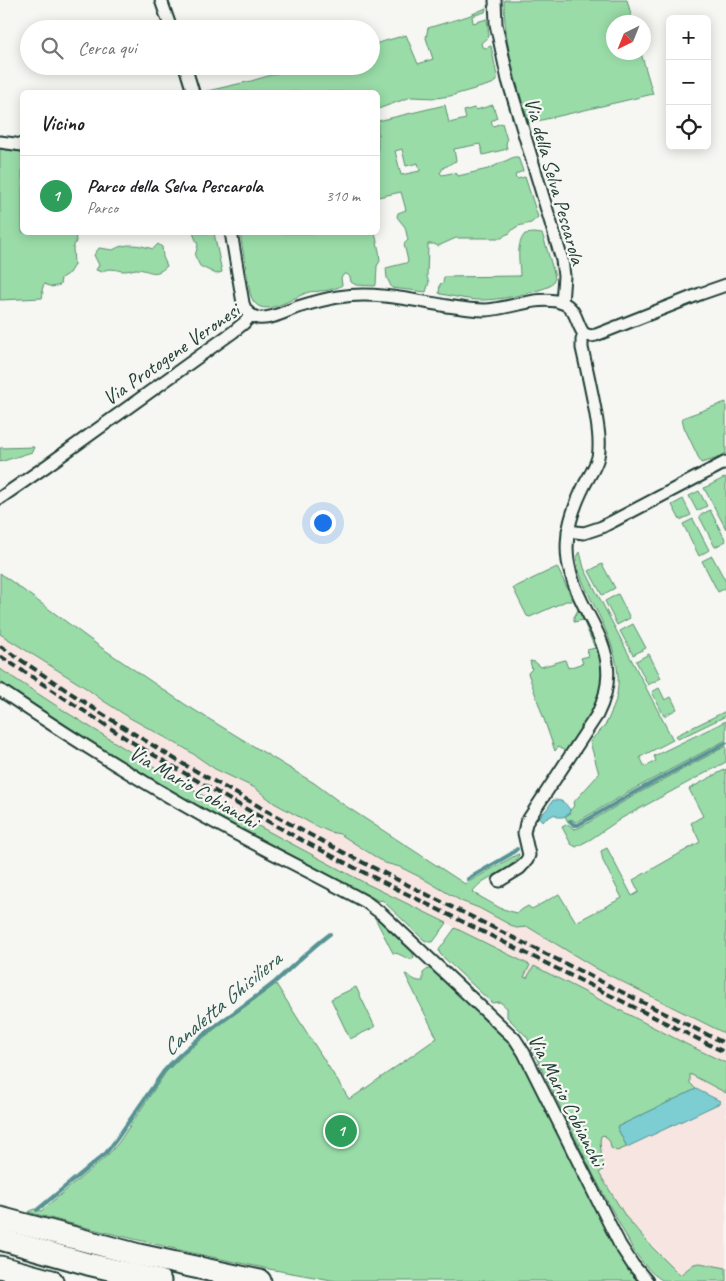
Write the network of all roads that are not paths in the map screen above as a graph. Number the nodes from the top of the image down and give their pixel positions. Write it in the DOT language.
graph roads {
  1 [pos="161,0"];
  2 [pos="495,0"];
  3 [pos="168,20"];
  4 [pos="188,75"];
  5 [pos="193,90"];
  6 [pos="0,142"];
  7 [pos="20,145"];
  8 [pos="232,235"];
  9 [pos="726,285"];
  10 [pos="562,303"];
  11 [pos="251,315"];
  12 [pos="584,334"];
  13 [pos="726,462"];
  14 [pos="0,498"];
  15 [pos="568,532"];
  16 [pos="0,690"];
  17 [pos="499,881"];
  18 [pos="0,1218"];
  19 [pos="0,1240"];
  20 [pos="0,1266"];
  21 [pos="52,1281"];
  22 [pos="160,1281"];
  23 [pos="260,1281"];
  24 [pos="647,1281"];
  1 -- 3 [label="street"];
  2 -- 10 [label="street, Via della Selva Pescarola"];
  4 -- 5 [label="street"];
  6 -- 7 [label="street"];
  8 -- 11 [label="street"];
  9 -- 12 [label="street"];
  10 -- 11 [label="street, Via Protogene Veronesi"];
  10 -- 12 [label="street"];
  11 -- 14 [label="street, Via Protogene Veronesi"];
  12 -- 15 [label="street"];
  13 -- 15 [label="street"];
  15 -- 17 [label="street"];
  16 -- 24 [label="street, Via Mario Cobianchi"];
  18 -- 23 [label="highway"];
  19 -- 22 [label="highway"];
  20 -- 21 [label="highway"];
}
